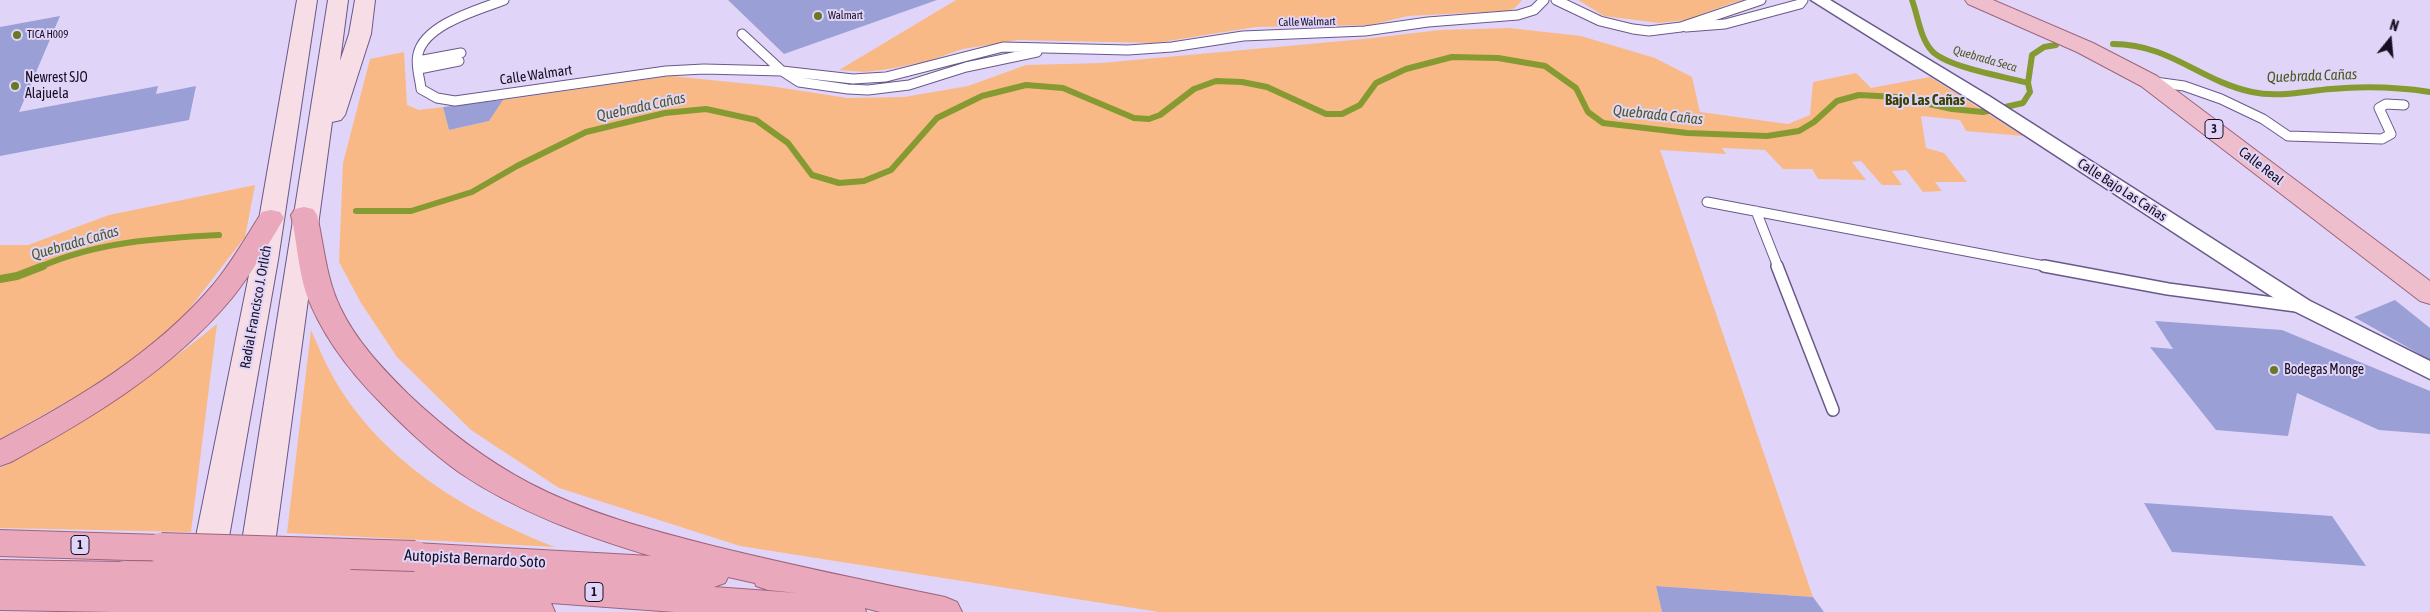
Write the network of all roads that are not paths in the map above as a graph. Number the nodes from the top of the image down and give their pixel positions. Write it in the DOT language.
graph roads {
  1 [pos="307,0"];
  2 [pos="338,0"];
  3 [pos="365,0"];
  4 [pos="498,0"];
  5 [pos="504,0"];
  6 [pos="1544,0"];
  7 [pos="1556,0"];
  8 [pos="1761,0"];
  9 [pos="1803,0"];
  10 [pos="1819,0"];
  11 [pos="1975,0"];
  12 [pos="489,7"];
  13 [pos="1681,27"];
  14 [pos="742,34"];
  15 [pos="1065,50"];
  16 [pos="460,57"];
  17 [pos="419,65"];
  18 [pos="782,71"];
  19 [pos="2149,81"];
  20 [pos="2404,105"];
  21 [pos="310,185"];
  22 [pos="1707,202"];
  23 [pos="1756,211"];
  24 [pos="304,215"];
  25 [pos="271,218"];
  26 [pos="2430,295"];
  27 [pos="2302,306"];
  28 [pos="2430,371"];
  29 [pos="1833,410"];
  30 [pos="0,454"];
  31 [pos="0,543"];
  32 [pos="0,574"];
  33 [pos="786,577"];
  34 [pos="120,587"];
  35 [pos="336,591"];
  36 [pos="0,596"];
  37 [pos="198,612"];
  38 [pos="248,612"];
  39 [pos="538,612"];
  40 [pos="849,612"];
  41 [pos="945,612"];
  1 -- 25 [label="main road, Radial Francisco J. Orlich"];
  2 -- 21 [label="main road"];
  3 -- 21 [label="main road"];
  4 -- 12 [label="lane"];
  5 -- 12 [label="lane"];
  6 -- 15 [label="lane, Calle Walmart"];
  7 -- 13 [label="lane"];
  8 -- 13 [label="lane"];
  9 -- 13 [label="lane"];
  10 -- 27 [label="street, Calle Bajo Las Cañas"];
  11 -- 19 [label="main road, Calle Real / 3"];
  12 -- 17 [label="lane"];
  14 -- 18 [label="lane"];
  15 -- 18 [label="lane, Calle Walmart"];
  15 -- 18 [label="lane, Calle Walmart"];
  16 -- 17 [label="lane"];
  17 -- 18 [label="lane, Calle Walmart"];
  19 -- 20 [label="lane"];
  19 -- 26 [label="main road, Calle Real / 3"];
  21 -- 24 [label="main road"];
  22 -- 23 [label="lane"];
  23 -- 27 [label="lane"];
  23 -- 29 [label="lane"];
  24 -- 33 [label="highway"];
  24 -- 38 [label="main road"];
  25 -- 30 [label="highway"];
  25 -- 37 [label="main road, Radial Francisco J. Orlich"];
  27 -- 28 [label="street, Calle Bajo Las Cañas"];
  31 -- 33 [label="highway, Autopista Bernardo Soto / 1, bridge"];
  32 -- 34 [label="highway, Autopista Bernardo Soto / 1"];
  33 -- 41 [label="highway, Autopista Bernardo Soto / 1"];
  34 -- 35 [label="highway, Autopista Bernardo Soto / 1, bridge"];
  34 -- 36 [label="highway, Autopista Bernardo Soto / 1"];
  35 -- 39 [label="highway, Autopista Bernardo Soto / 1"];
  35 -- 40 [label="highway, Autopista Bernardo Soto / 1"];
}
